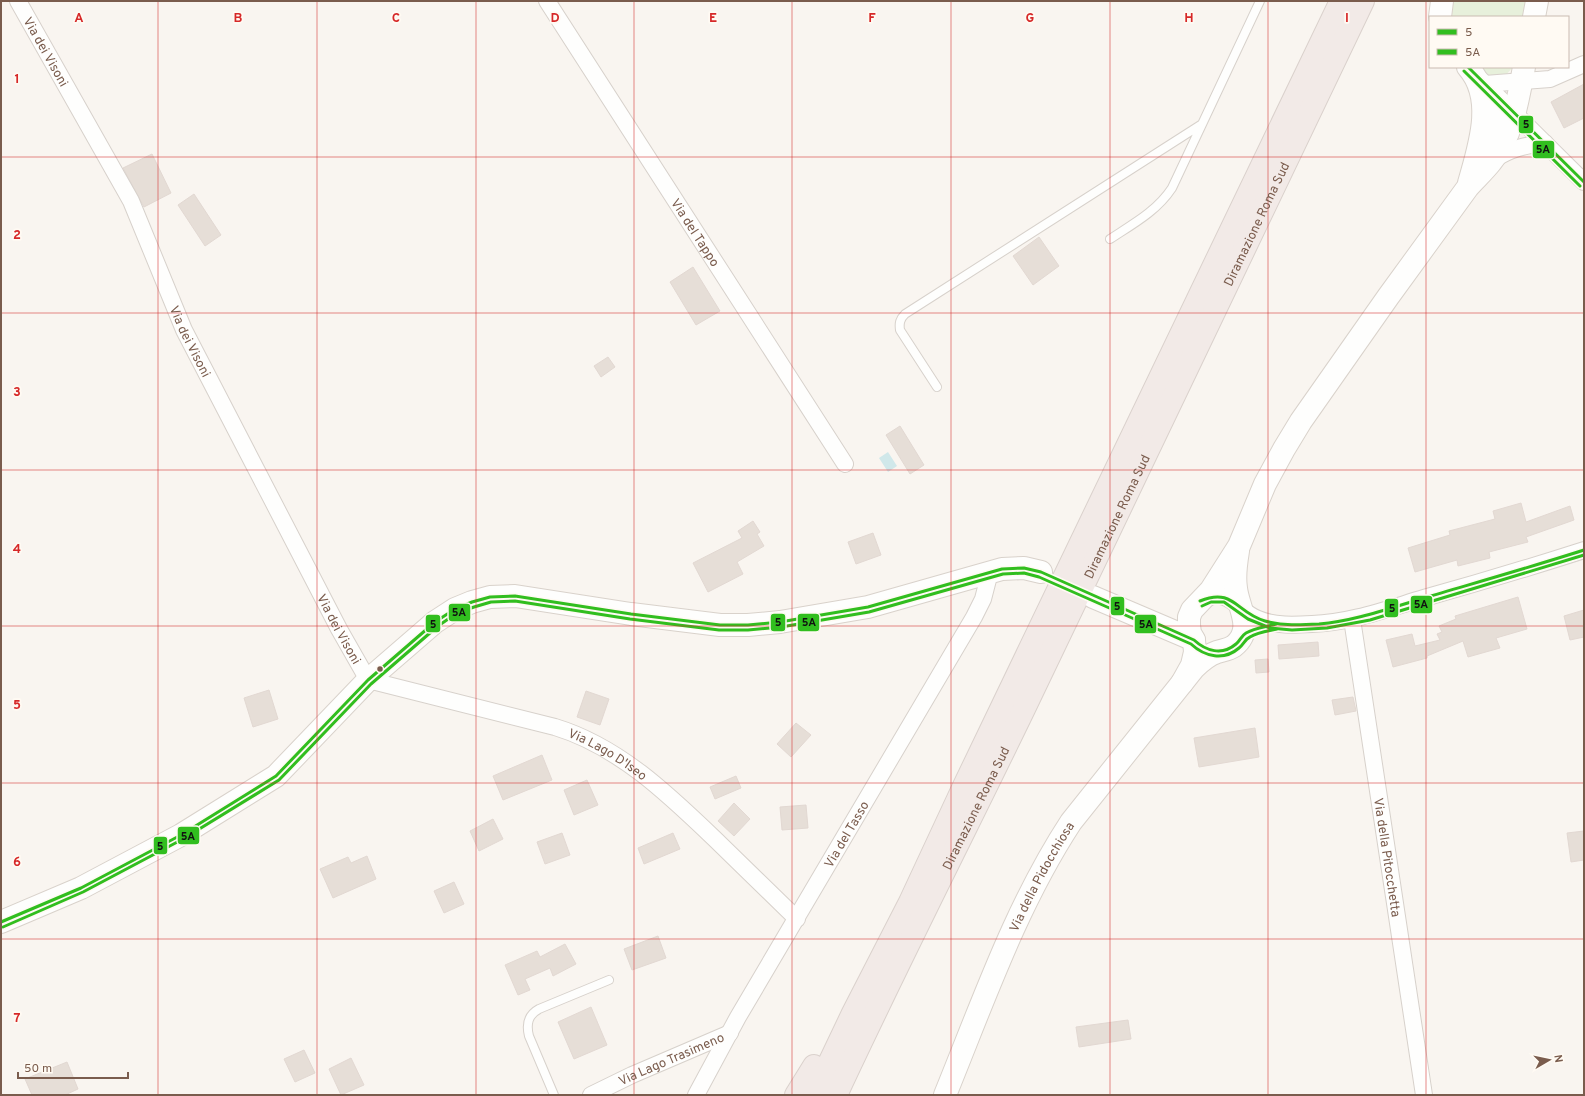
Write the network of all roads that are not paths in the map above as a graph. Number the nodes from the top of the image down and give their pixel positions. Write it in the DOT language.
graph roads {
  1 [pos="18,1"];
  2 [pos="546,1"];
  3 [pos="1260,1"];
  4 [pos="1341,1"];
  5 [pos="1363,1"];
  6 [pos="1442,1"];
  7 [pos="1537,1"];
  8 [pos="1440,16"];
  9 [pos="1534,16"];
  10 [pos="1584,64"];
  11 [pos="1522,74"];
  12 [pos="1476,75"];
  13 [pos="1509,109"];
  14 [pos="1202,124"];
  15 [pos="1545,143"];
  16 [pos="1485,156"];
  17 [pos="1584,182"];
  18 [pos="1110,239"];
  19 [pos="937,387"];
  20 [pos="845,464"];
  21 [pos="1239,546"];
  22 [pos="1584,550"];
  23 [pos="990,572"];
  24 [pos="1041,572"];
  25 [pos="1094,597"];
  26 [pos="1196,605"];
  27 [pos="1240,608"];
  28 [pos="1352,619"];
  29 [pos="1150,622"];
  30 [pos="1276,624"];
  31 [pos="1242,635"];
  32 [pos="1194,640"];
  33 [pos="1217,652"];
  34 [pos="368,680"];
  35 [pos="1182,684"];
  36 [pos="797,919"];
  37 [pos="1,922"];
  38 [pos="609,980"];
  39 [pos="853,1013"];
  40 [pos="730,1033"];
  41 [pos="554,1095"];
  42 [pos="591,1095"];
  43 [pos="696,1095"];
  44 [pos="796,1095"];
  45 [pos="814,1095"];
  46 [pos="836,1095"];
  47 [pos="945,1095"];
  48 [pos="1424,1095"];
  1 -- 34 [label="street, Via dei Visoni"];
  2 -- 20 [label="street, Via del Tappo"];
  3 -- 14 [label="lane"];
  4 -- 39 [label="highway, Diramazione Roma Sud"];
  5 -- 46 [label="highway, Diramazione Roma Sud"];
  6 -- 8 [label="street"];
  7 -- 9 [label="street"];
  10 -- 11 [label="street"];
  11 -- 12 [label="street"];
  11 -- 13 [label="street"];
  12 -- 13 [label="street"];
  12 -- 16 [label="street"];
  13 -- 15 [label="street"];
  13 -- 16 [label="street"];
  14 -- 18 [label="lane"];
  14 -- 19 [label="lane"];
  15 -- 16 [label="street"];
  15 -- 17 [label="street"];
  16 -- 21 [label="street"];
  21 -- 26 [label="street"];
  21 -- 27 [label="street"];
  22 -- 28 [label="street"];
  23 -- 24 [label="street"];
  23 -- 34 [label="street"];
  23 -- 36 [label="street, Via del Tasso"];
  25 -- 29 [label="street"];
  26 -- 27 [label="street"];
  26 -- 29 [label="street"];
  26 -- 32 [label="street"];
  27 -- 30 [label="street"];
  27 -- 31 [label="street"];
  28 -- 30 [label="street"];
  28 -- 48 [label="street, Via della Pitocchetta"];
  29 -- 32 [label="street"];
  30 -- 31 [label="street"];
  31 -- 33 [label="street"];
  32 -- 33 [label="street"];
  32 -- 35 [label="street, Via della Pidocchiosa"];
  33 -- 35 [label="street, Via della Pidocchiosa"];
  34 -- 36 [label="street, Via Lago D'Iseo"];
  34 -- 37 [label="street"];
  35 -- 47 [label="street, Via della Pidocchiosa"];
  36 -- 40 [label="street, Via del Tasso"];
  38 -- 41 [label="lane"];
  39 -- 44 [label="highway"];
  39 -- 45 [label="highway, Diramazione Roma Sud"];
  40 -- 42 [label="street, Via Lago Trasimeno"];
  40 -- 43 [label="street, Via del Tasso"];
}
